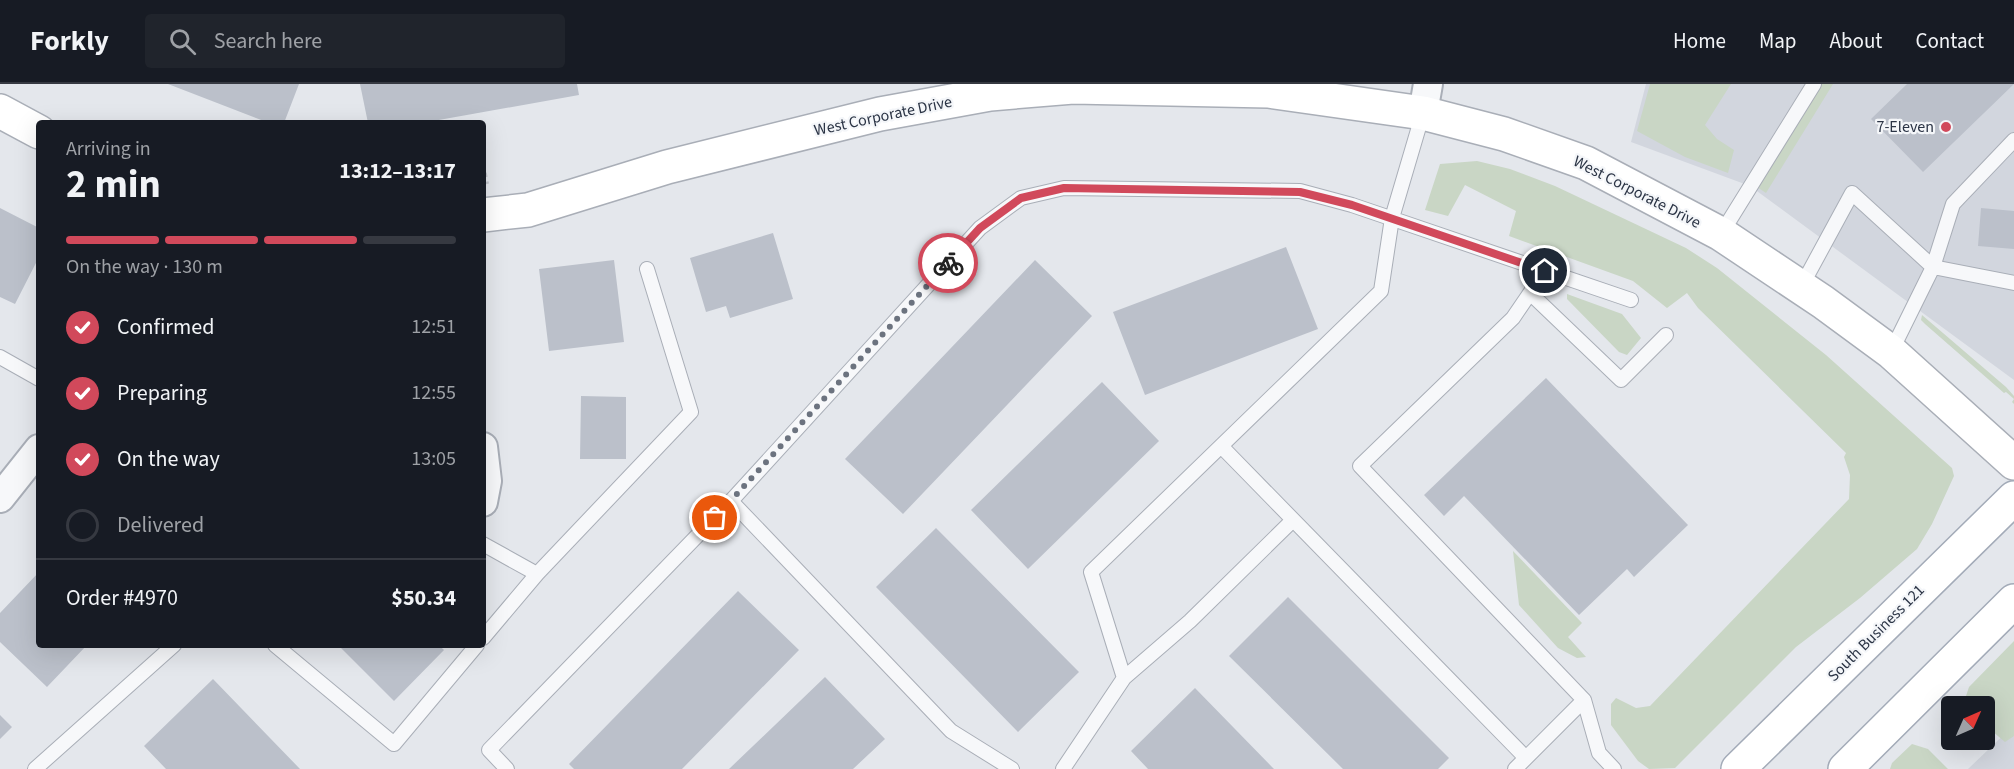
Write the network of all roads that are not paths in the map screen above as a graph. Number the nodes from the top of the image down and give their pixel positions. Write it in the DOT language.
graph roads {
  1 [pos="1814,84"];
  2 [pos="1073,86"];
  3 [pos="1426,99"];
  4 [pos="0,111"];
  5 [pos="36,130"];
  6 [pos="2014,140"];
  7 [pos="486,215"];
  8 [pos="1392,218"];
  9 [pos="1721,234"];
  10 [pos="1933,267"];
  11 [pos="647,269"];
  12 [pos="1545,271"];
  13 [pos="2014,283"];
  14 [pos="1801,287"];
  15 [pos="1530,293"];
  16 [pos="1631,300"];
  17 [pos="1666,335"];
  18 [pos="1891,352"];
  19 [pos="0,357"];
  20 [pos="36,377"];
  21 [pos="1221,446"];
  22 [pos="36,453"];
  23 [pos="2014,463"];
  24 [pos="486,467"];
  25 [pos="486,489"];
  26 [pos="0,498"];
  27 [pos="2014,498"];
  28 [pos="731,501"];
  29 [pos="1293,520"];
  30 [pos="486,546"];
  31 [pos="537,574"];
  32 [pos="2014,602"];
  33 [pos="486,634"];
  34 [pos="171,648"];
  35 [pos="279,648"];
  36 [pos="474,648"];
  37 [pos="1124,678"];
  38 [pos="1584,700"];
  39 [pos="1526,758"];
  40 [pos="35,769"];
  41 [pos="507,769"];
  42 [pos="1012,769"];
  43 [pos="1063,769"];
  44 [pos="1515,769"];
  45 [pos="1614,769"];
  46 [pos="1738,769"];
  47 [pos="1845,769"];
  1 -- 9 [label="lane"];
  2 -- 3 [label="street, West Corporate Drive"];
  2 -- 7 [label="street, West Corporate Drive"];
  3 -- 8 [label="lane"];
  3 -- 9 [label="street, West Corporate Drive"];
  4 -- 5 [label="street"];
  6 -- 10 [label="lane"];
  8 -- 12 [label="lane"];
  8 -- 21 [label="lane"];
  8 -- 28 [label="lane"];
  9 -- 14 [label="street, West Corporate Drive"];
  10 -- 13 [label="lane"];
  10 -- 14 [label="lane"];
  10 -- 18 [label="lane"];
  11 -- 31 [label="lane"];
  12 -- 15 [label="lane"];
  12 -- 16 [label="lane"];
  14 -- 18 [label="street, West Corporate Drive"];
  15 -- 17 [label="lane"];
  15 -- 38 [label="lane"];
  18 -- 23 [label="street, West Corporate Drive"];
  19 -- 20 [label="lane"];
  21 -- 29 [label="lane"];
  21 -- 37 [label="lane"];
  22 -- 26 [label="street"];
  24 -- 25 [label="street"];
  27 -- 46 [label="street, South Business 121"];
  28 -- 41 [label="lane"];
  28 -- 42 [label="lane"];
  29 -- 37 [label="lane"];
  29 -- 39 [label="lane"];
  30 -- 31 [label="lane"];
  31 -- 33 [label="lane"];
  32 -- 47 [label="street"];
  34 -- 40 [label="lane"];
  35 -- 36 [label="lane"];
  37 -- 43 [label="lane"];
  38 -- 39 [label="lane"];
  38 -- 45 [label="lane"];
  39 -- 44 [label="lane"];
}
